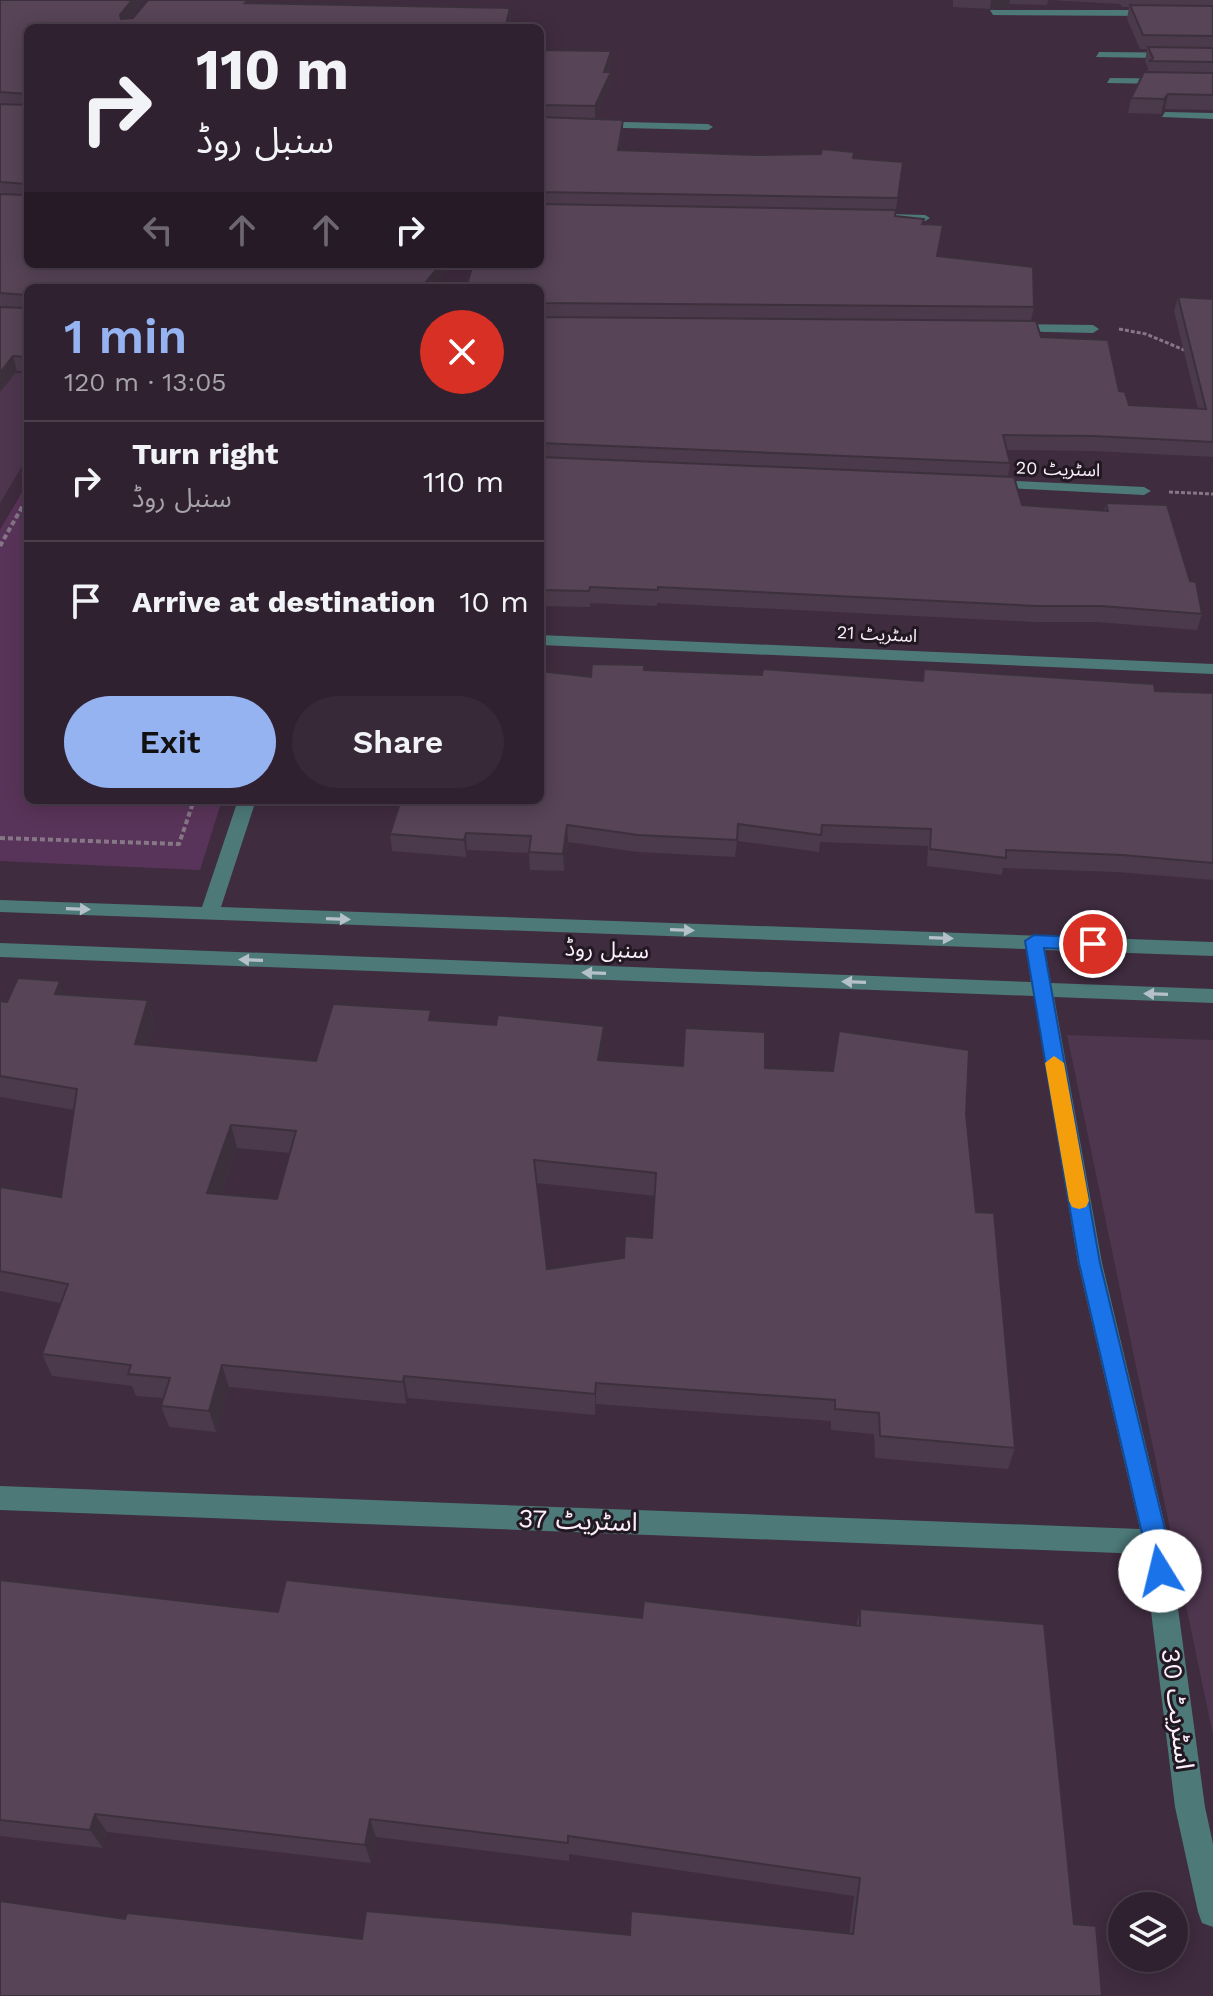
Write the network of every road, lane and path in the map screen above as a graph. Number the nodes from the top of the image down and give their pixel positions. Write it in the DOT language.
graph roads {
  1 [pos="993,12"];
  2 [pos="1166,13"];
  3 [pos="1099,55"];
  4 [pos="1213,56"];
  5 [pos="1110,81"];
  6 [pos="1213,82"];
  7 [pos="1165,115"];
  8 [pos="1213,116"];
  9 [pos="544,123"];
  10 [pos="708,127"];
  11 [pos="879,217"];
  12 [pos="925,218"];
  13 [pos="999,328"];
  14 [pos="1093,329"];
  15 [pos="1196,354"];
  16 [pos="969,483"];
  17 [pos="1144,491"];
  18 [pos="1213,494"];
  19 [pos="24,503"];
  20 [pos="0,546"];
  21 [pos="544,640"];
  22 [pos="1213,669"];
  23 [pos="193,804"];
  24 [pos="246,804"];
  25 [pos="0,838"];
  26 [pos="0,906"];
  27 [pos="209,914"];
  28 [pos="1034,941"];
  29 [pos="1213,949"];
  30 [pos="0,950"];
  31 [pos="1041,989"];
  32 [pos="1213,996"];
  33 [pos="0,1498"];
  34 [pos="1156,1542"];
  35 [pos="1213,1912"];
  1 -- 2 [label="street"];
  3 -- 4 [label="street"];
  5 -- 6 [label="street"];
  7 -- 8 [label="street"];
  9 -- 10 [label="street"];
  11 -- 12 [label="street"];
  13 -- 14 [label="street"];
  14 -- 15 [label="path"];
  16 -- 17 [label="street, اسٹریٹ 20"];
  17 -- 18 [label="path"];
  19 -- 20 [label="path"];
  21 -- 22 [label="street, اسٹریٹ 21"];
  23 -- 25 [label="path"];
  24 -- 27 [label="street"];
  26 -- 27 [label="street, سنبل روڈ, one-way"];
  27 -- 28 [label="street, سنبل روڈ, one-way"];
  28 -- 29 [label="street, سنبل روڈ"];
  28 -- 31 [label="street, اسٹریٹ 30"];
  31 -- 30 [label="street, سنبل روڈ, one-way"];
  32 -- 31 [label="street, سنبل روڈ, one-way"];
  31 -- 34 [label="street, اسٹریٹ 30"];
  33 -- 34 [label="street, اسٹریٹ 37"];
  34 -- 35 [label="street, اسٹریٹ 30"];
}
